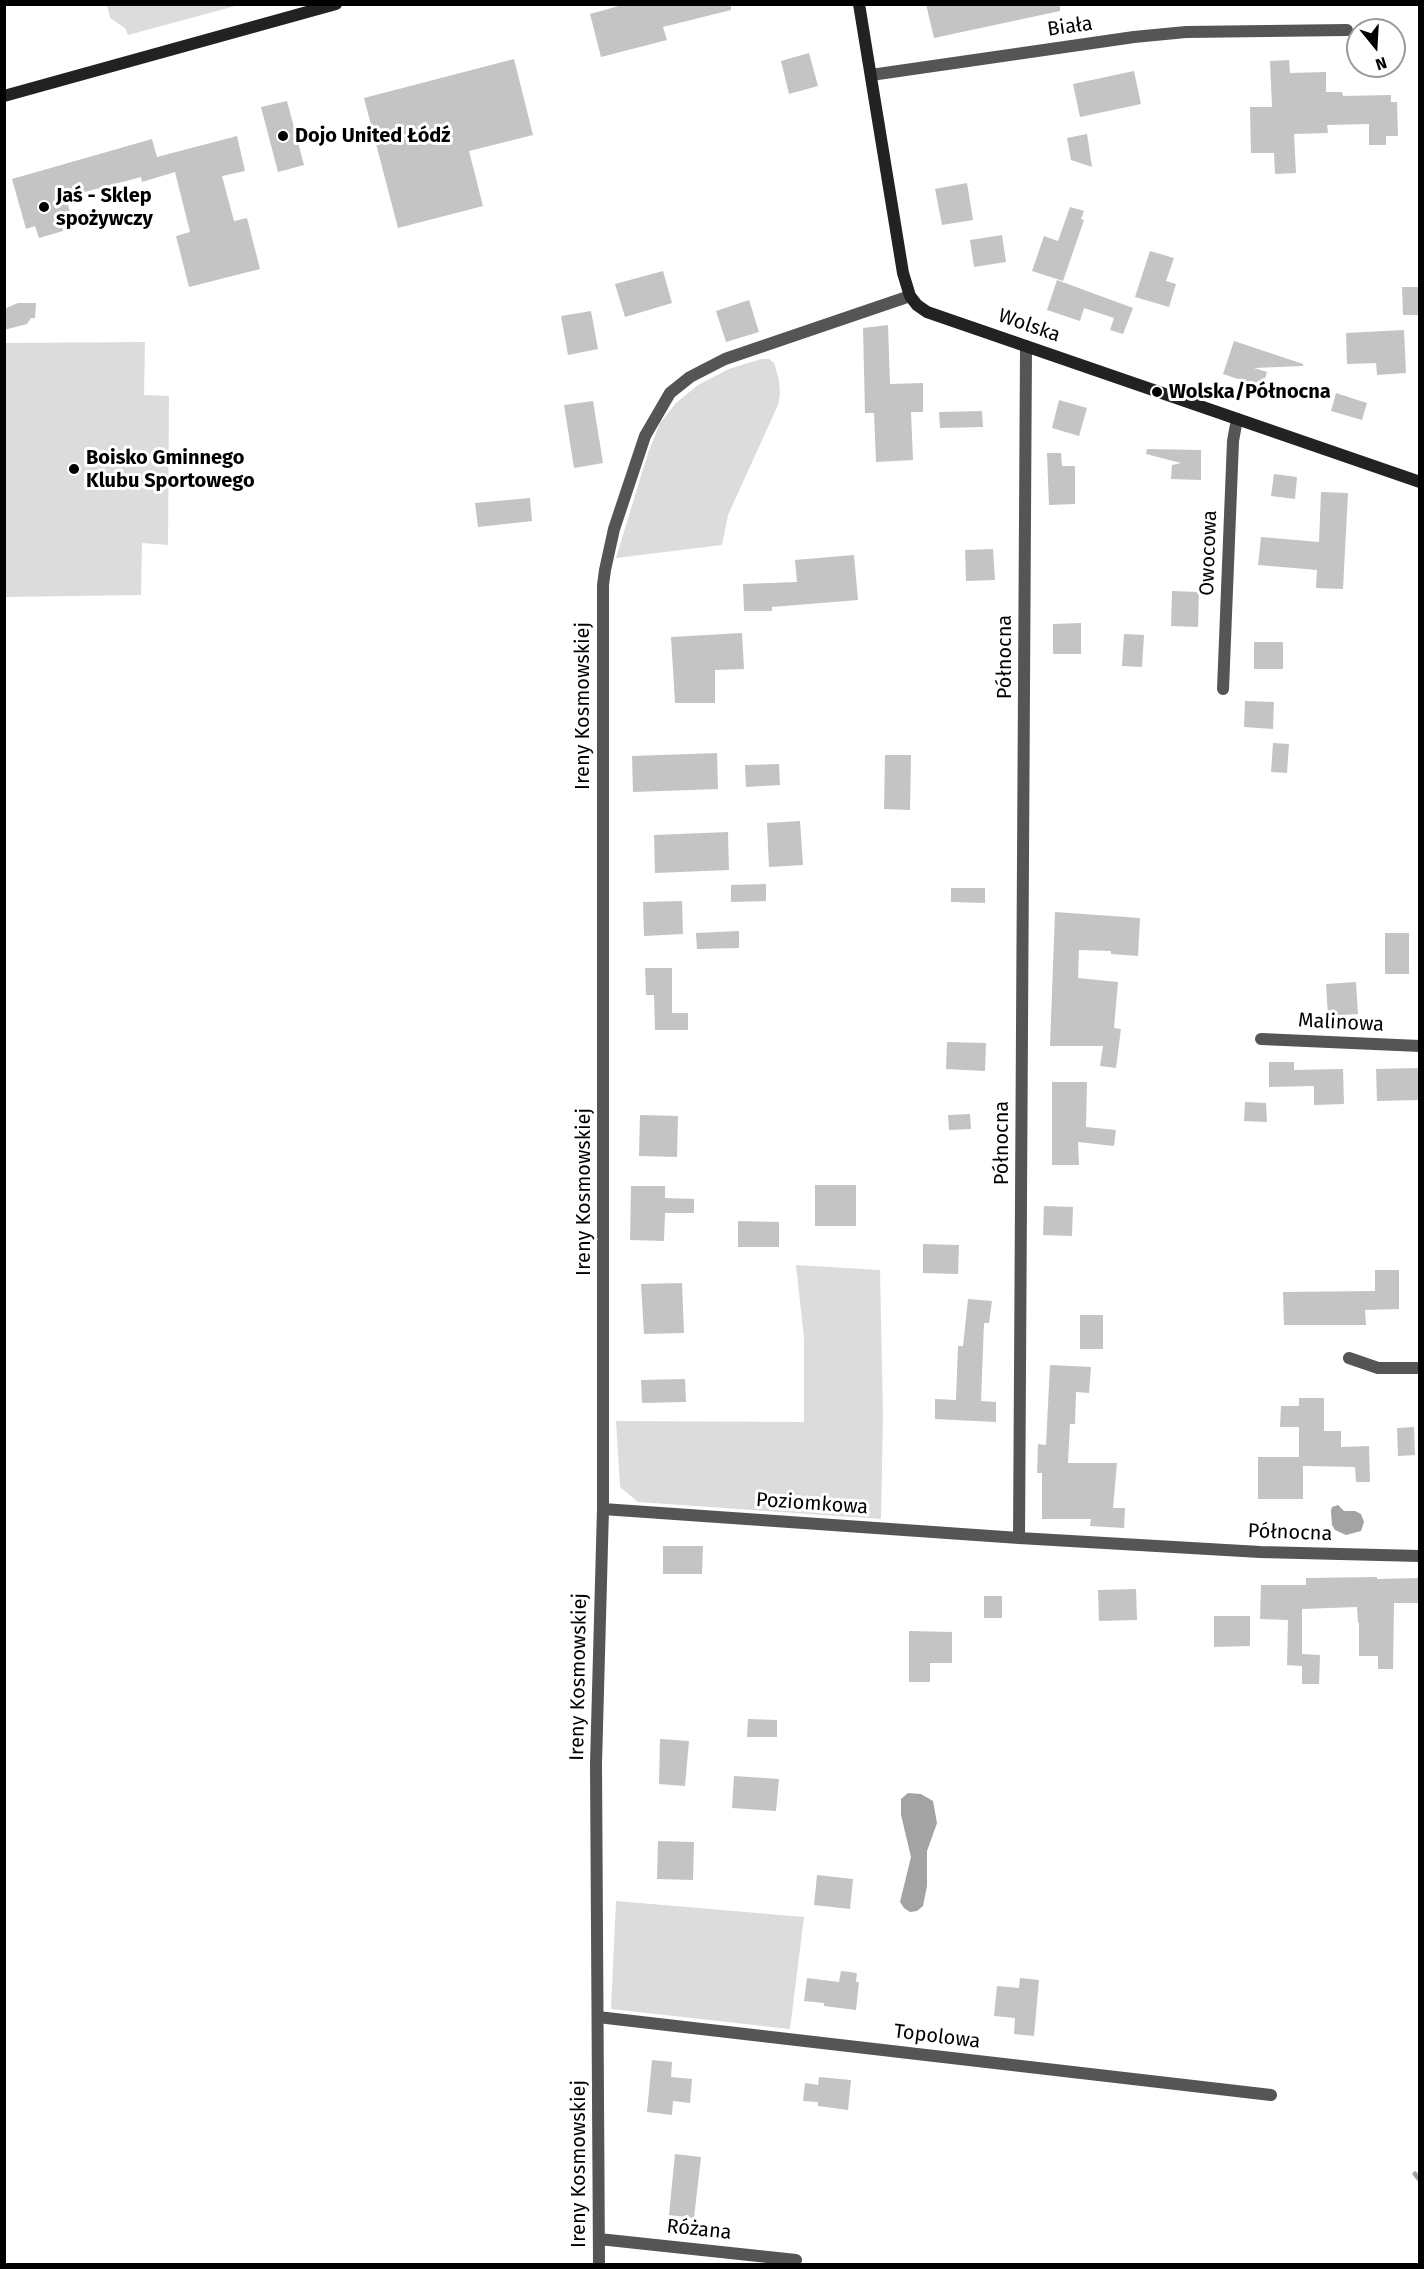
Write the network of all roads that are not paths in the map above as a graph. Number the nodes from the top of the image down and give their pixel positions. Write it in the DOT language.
graph roads {
  1 [pos="336,4"];
  2 [pos="859,4"];
  3 [pos="1346,30"];
  4 [pos="871,75"];
  5 [pos="4,96"];
  6 [pos="910,296"];
  7 [pos="1026,346"];
  8 [pos="1237,419"];
  9 [pos="1419,482"];
  10 [pos="1223,689"];
  11 [pos="1261,1039"];
  12 [pos="1419,1046"];
  13 [pos="1349,1358"];
  14 [pos="1419,1368"];
  15 [pos="603,1509"];
  16 [pos="1018,1538"];
  17 [pos="1419,1556"];
  18 [pos="598,2017"];
  19 [pos="1271,2095"];
  20 [pos="598,2239"];
  21 [pos="796,2260"];
  22 [pos="598,2265"];
  1 -- 5 [label="street"];
  2 -- 4 [label="street"];
  3 -- 4 [label="street, Biała"];
  4 -- 6 [label="street"];
  6 -- 7 [label="street, Wolska"];
  6 -- 15 [label="street, Ireny Kosmowskiej"];
  7 -- 8 [label="street, Wolska"];
  7 -- 16 [label="street, Północna"];
  8 -- 9 [label="street, Wolska"];
  8 -- 10 [label="street, Owocowa"];
  11 -- 12 [label="street, Malinowa"];
  13 -- 14 [label="street"];
  15 -- 16 [label="street, Poziomkowa"];
  15 -- 18 [label="street, Ireny Kosmowskiej"];
  16 -- 17 [label="street, Północna"];
  18 -- 19 [label="street, Topolowa"];
  18 -- 20 [label="street, Ireny Kosmowskiej"];
  20 -- 21 [label="street, Różana"];
  20 -- 22 [label="street, Ireny Kosmowskiej"];
}
